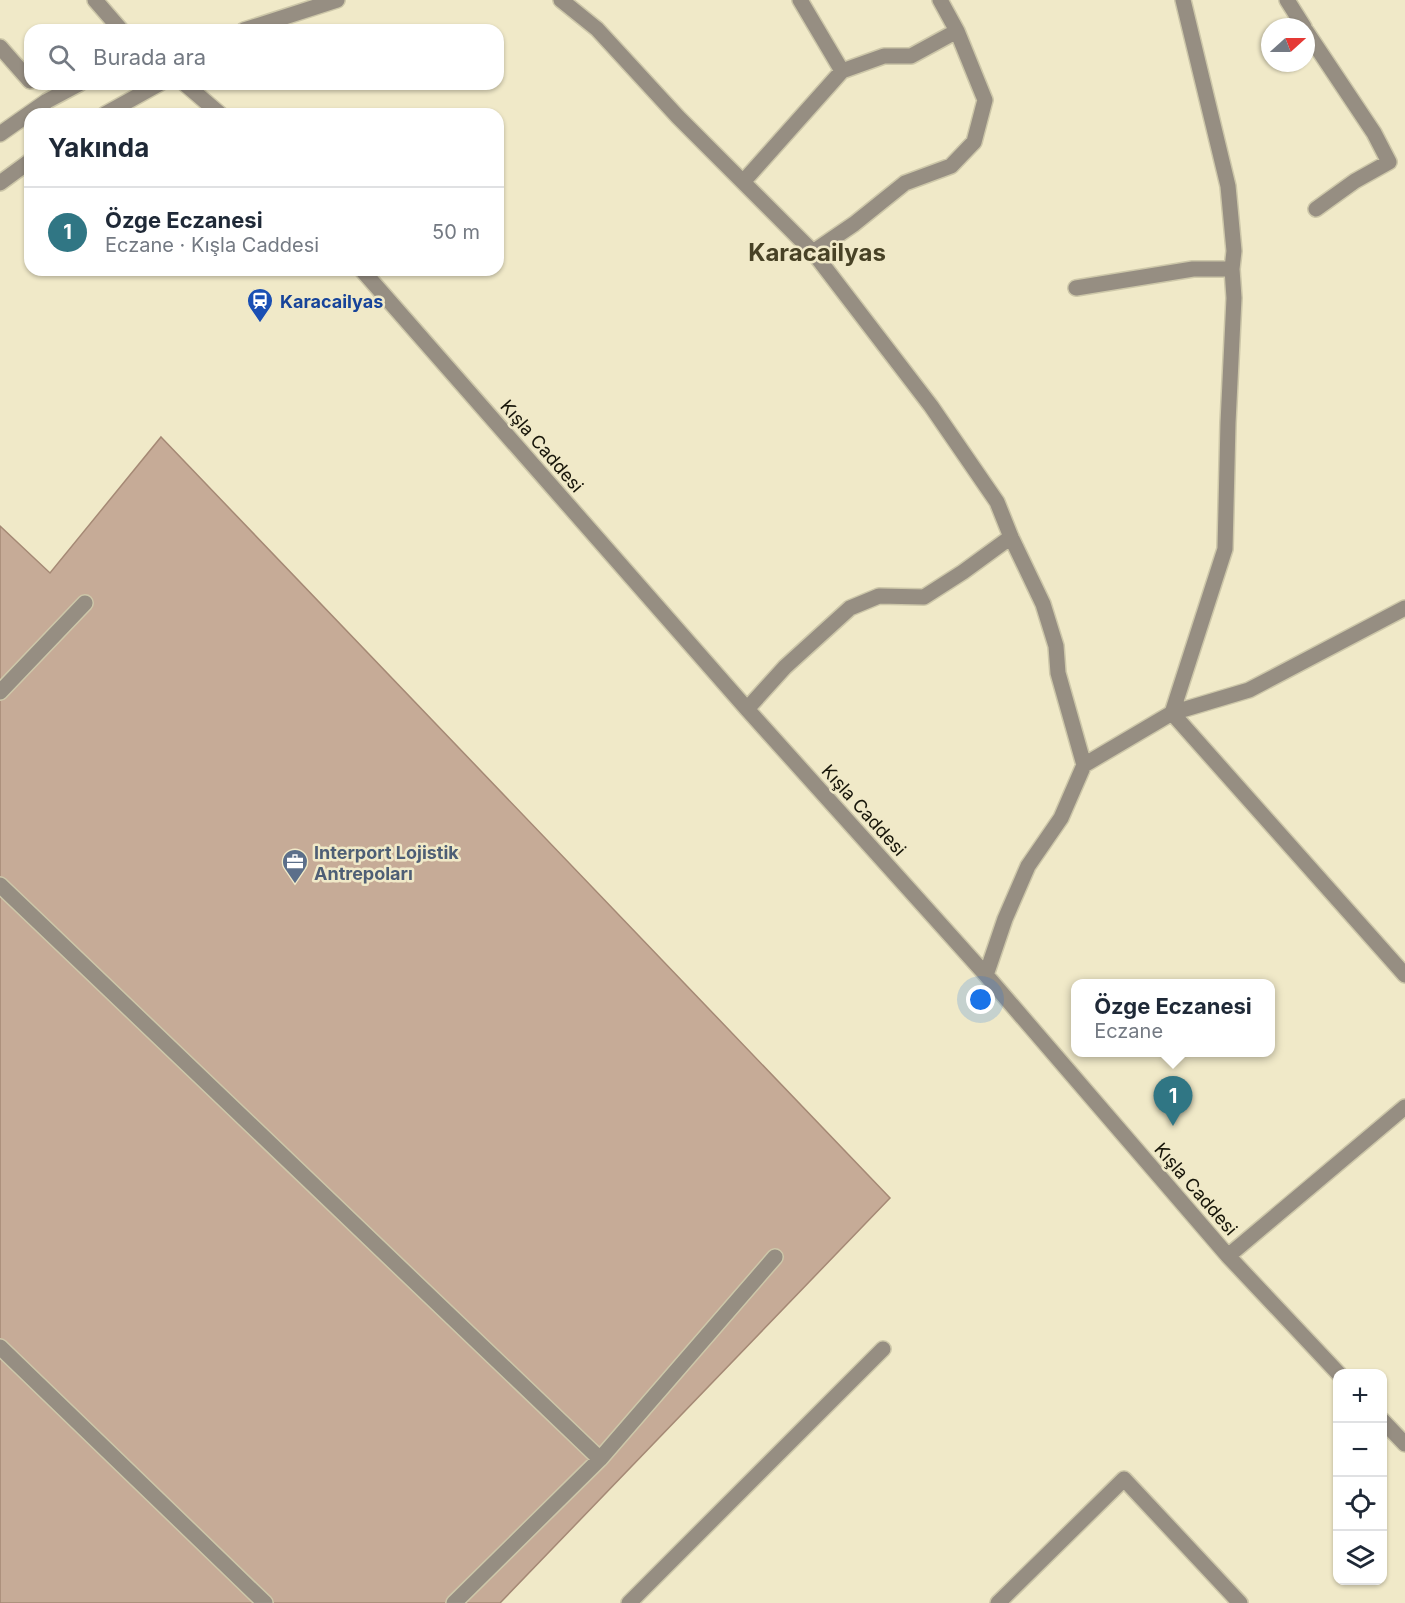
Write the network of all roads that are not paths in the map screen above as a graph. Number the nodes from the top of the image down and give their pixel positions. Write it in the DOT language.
graph roads {
  1 [pos="95,0"];
  2 [pos="337,0"];
  3 [pos="561,0"];
  4 [pos="800,0"];
  5 [pos="940,0"];
  6 [pos="1183,0"];
  7 [pos="1287,0"];
  8 [pos="1298,18"];
  9 [pos="116,24"];
  10 [pos="263,24"];
  11 [pos="957,31"];
  12 [pos="1315,44"];
  13 [pos="0,47"];
  14 [pos="842,72"];
  15 [pos="24,75"];
  16 [pos="37,90"];
  17 [pos="68,90"];
  18 [pos="148,90"];
  19 [pos="192,90"];
  20 [pos="47,101"];
  21 [pos="37,108"];
  22 [pos="116,108"];
  23 [pos="213,108"];
  24 [pos="24,117"];
  25 [pos="0,134"];
  26 [pos="24,165"];
  27 [pos="743,182"];
  28 [pos="0,183"];
  29 [pos="1316,209"];
  30 [pos="813,252"];
  31 [pos="1232,268"];
  32 [pos="367,276"];
  33 [pos="1076,288"];
  34 [pos="1011,537"];
  35 [pos="85,603"];
  36 [pos="1405,608"];
  37 [pos="0,692"];
  38 [pos="747,709"];
  39 [pos="1172,713"];
  40 [pos="1084,765"];
  41 [pos="0,885"];
  42 [pos="986,975"];
  43 [pos="1405,975"];
  44 [pos="1405,1107"];
  45 [pos="1228,1256"];
  46 [pos="775,1257"];
  47 [pos="0,1347"];
  48 [pos="883,1349"];
  49 [pos="1334,1369"];
  50 [pos="1386,1423"];
  51 [pos="1405,1444"];
  52 [pos="600,1459"];
  53 [pos="265,1603"];
  54 [pos="454,1603"];
  55 [pos="629,1603"];
  56 [pos="998,1603"];
  57 [pos="1240,1603"];
  1 -- 9 [label="street"];
  2 -- 10 [label="street"];
  3 -- 27 [label="street"];
  4 -- 14 [label="street"];
  5 -- 11 [label="street"];
  6 -- 31 [label="street"];
  7 -- 8 [label="street"];
  11 -- 14 [label="street"];
  11 -- 30 [label="street"];
  12 -- 29 [label="street"];
  13 -- 15 [label="street"];
  14 -- 27 [label="street"];
  16 -- 20 [label="street"];
  17 -- 20 [label="street"];
  18 -- 22 [label="street"];
  19 -- 23 [label="street"];
  20 -- 21 [label="street"];
  24 -- 25 [label="street"];
  26 -- 28 [label="street"];
  27 -- 30 [label="street"];
  30 -- 34 [label="street"];
  31 -- 33 [label="street"];
  31 -- 39 [label="street"];
  32 -- 38 [label="street, Kışla Caddesi"];
  34 -- 38 [label="street"];
  34 -- 40 [label="street"];
  35 -- 37 [label="street"];
  36 -- 39 [label="street"];
  38 -- 42 [label="street, Kışla Caddesi"];
  39 -- 40 [label="street"];
  39 -- 43 [label="street"];
  40 -- 42 [label="street"];
  41 -- 52 [label="street"];
  42 -- 45 [label="street, Kışla Caddesi"];
  44 -- 45 [label="street"];
  45 -- 49 [label="street, Kışla Caddesi"];
  46 -- 52 [label="street"];
  47 -- 53 [label="street"];
  48 -- 55 [label="street"];
  50 -- 51 [label="street"];
  52 -- 54 [label="street"];
  56 -- 57 [label="street"];
}
